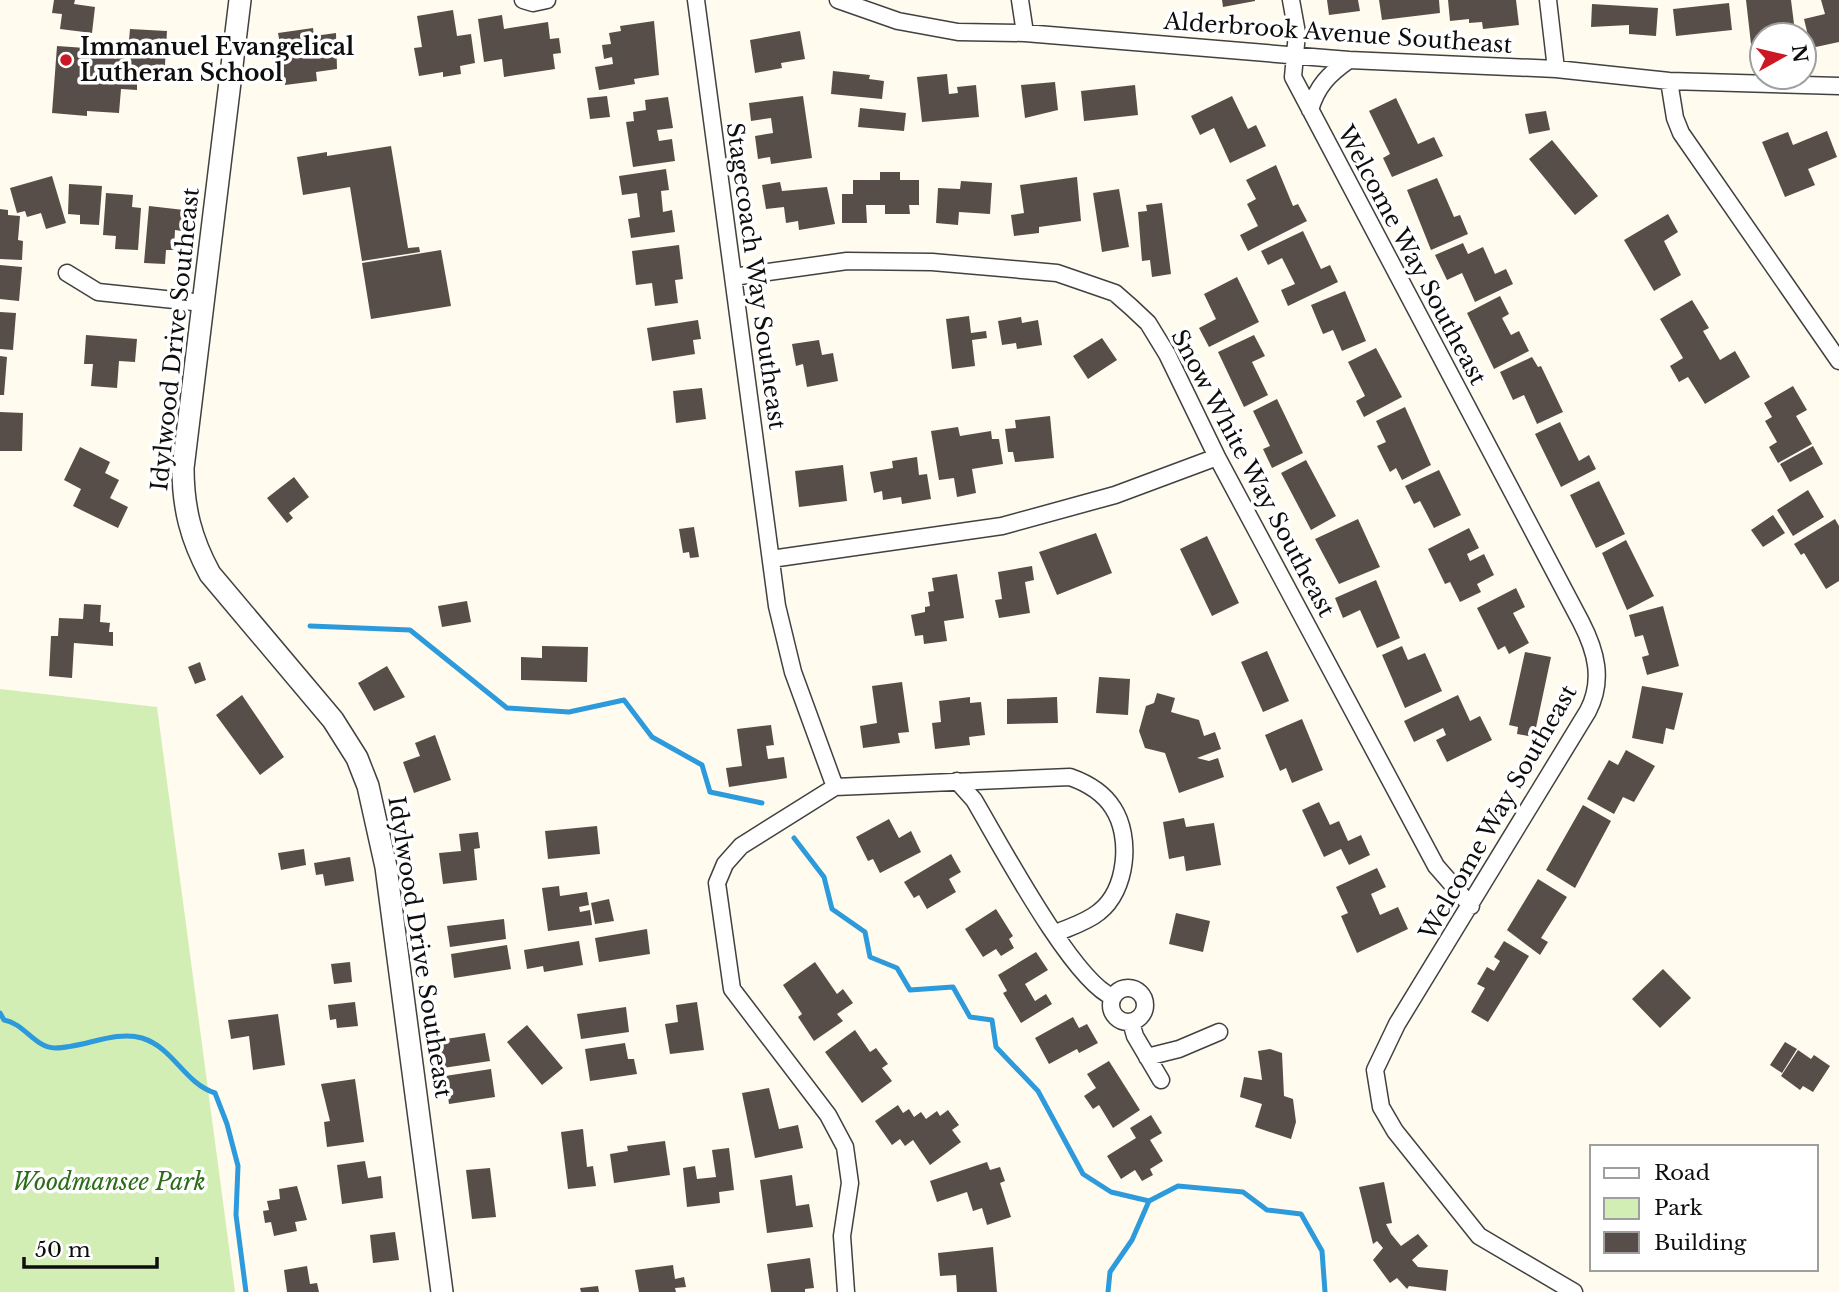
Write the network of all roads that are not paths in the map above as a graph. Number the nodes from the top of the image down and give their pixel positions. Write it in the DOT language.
graph roads {
  1 [pos="240,0"];
  2 [pos="523,0"];
  3 [pos="547,0"];
  4 [pos="696,0"];
  5 [pos="838,0"];
  6 [pos="1020,0"];
  7 [pos="1291,0"];
  8 [pos="1548,0"];
  9 [pos="1025,33"];
  10 [pos="1296,55"];
  11 [pos="1349,60"];
  12 [pos="1556,69"];
  13 [pos="1669,81"];
  14 [pos="1839,86"];
  15 [pos="1310,110"];
  16 [pos="67,273"];
  17 [pos="733,277"];
  18 [pos="202,303"];
  19 [pos="1839,360"];
  20 [pos="1217,457"];
  21 [pos="771,559"];
  22 [pos="957,781"];
  23 [pos="835,787"];
  24 [pos="1471,906"];
  25 [pos="1056,933"];
  26 [pos="1113,997"];
  27 [pos="1131,1022"];
  28 [pos="1219,1032"];
  29 [pos="1147,1057"];
  30 [pos="1161,1080"];
  31 [pos="442,1292"];
  32 [pos="846,1292"];
  33 [pos="1574,1292"];
  1 -- 18 [label="street, Idylwood Drive Southeast"];
  2 -- 3 [label="street"];
  4 -- 17 [label="street, Stagecoach Way Southeast"];
  5 -- 9 [label="street, Alderbrook Avenue Southeast"];
  6 -- 9 [label="street"];
  7 -- 10 [label="street, Welcome Way Southeast"];
  8 -- 12 [label="street"];
  9 -- 10 [label="street, Alderbrook Avenue Southeast"];
  10 -- 11 [label="street, Alderbrook Avenue Southeast"];
  10 -- 15 [label="street, Welcome Way Southeast"];
  11 -- 12 [label="street, Alderbrook Avenue Southeast"];
  11 -- 15 [label="street, Welcome Way Southeast"];
  12 -- 13 [label="street, Alderbrook Avenue Southeast"];
  13 -- 14 [label="street, Alderbrook Avenue Southeast"];
  13 -- 19 [label="street"];
  15 -- 24 [label="street, Welcome Way Southeast"];
  16 -- 18 [label="street"];
  17 -- 20 [label="street, Snow White Way Southeast"];
  17 -- 21 [label="street, Stagecoach Way Southeast"];
  18 -- 31 [label="street, Idylwood Drive Southeast"];
  20 -- 21 [label="street"];
  20 -- 24 [label="street, Snow White Way Southeast"];
  21 -- 23 [label="street, Stagecoach Way Southeast"];
  22 -- 23 [label="street"];
  22 -- 25 [label="street"];
  22 -- 25 [label="street"];
  23 -- 32 [label="street"];
  24 -- 33 [label="street, Welcome Way Southeast"];
  25 -- 26 [label="street"];
  26 -- 27 [label="street"];
  26 -- 27 [label="street"];
  27 -- 29 [label="street"];
  28 -- 29 [label="street"];
  29 -- 30 [label="street"];
}
